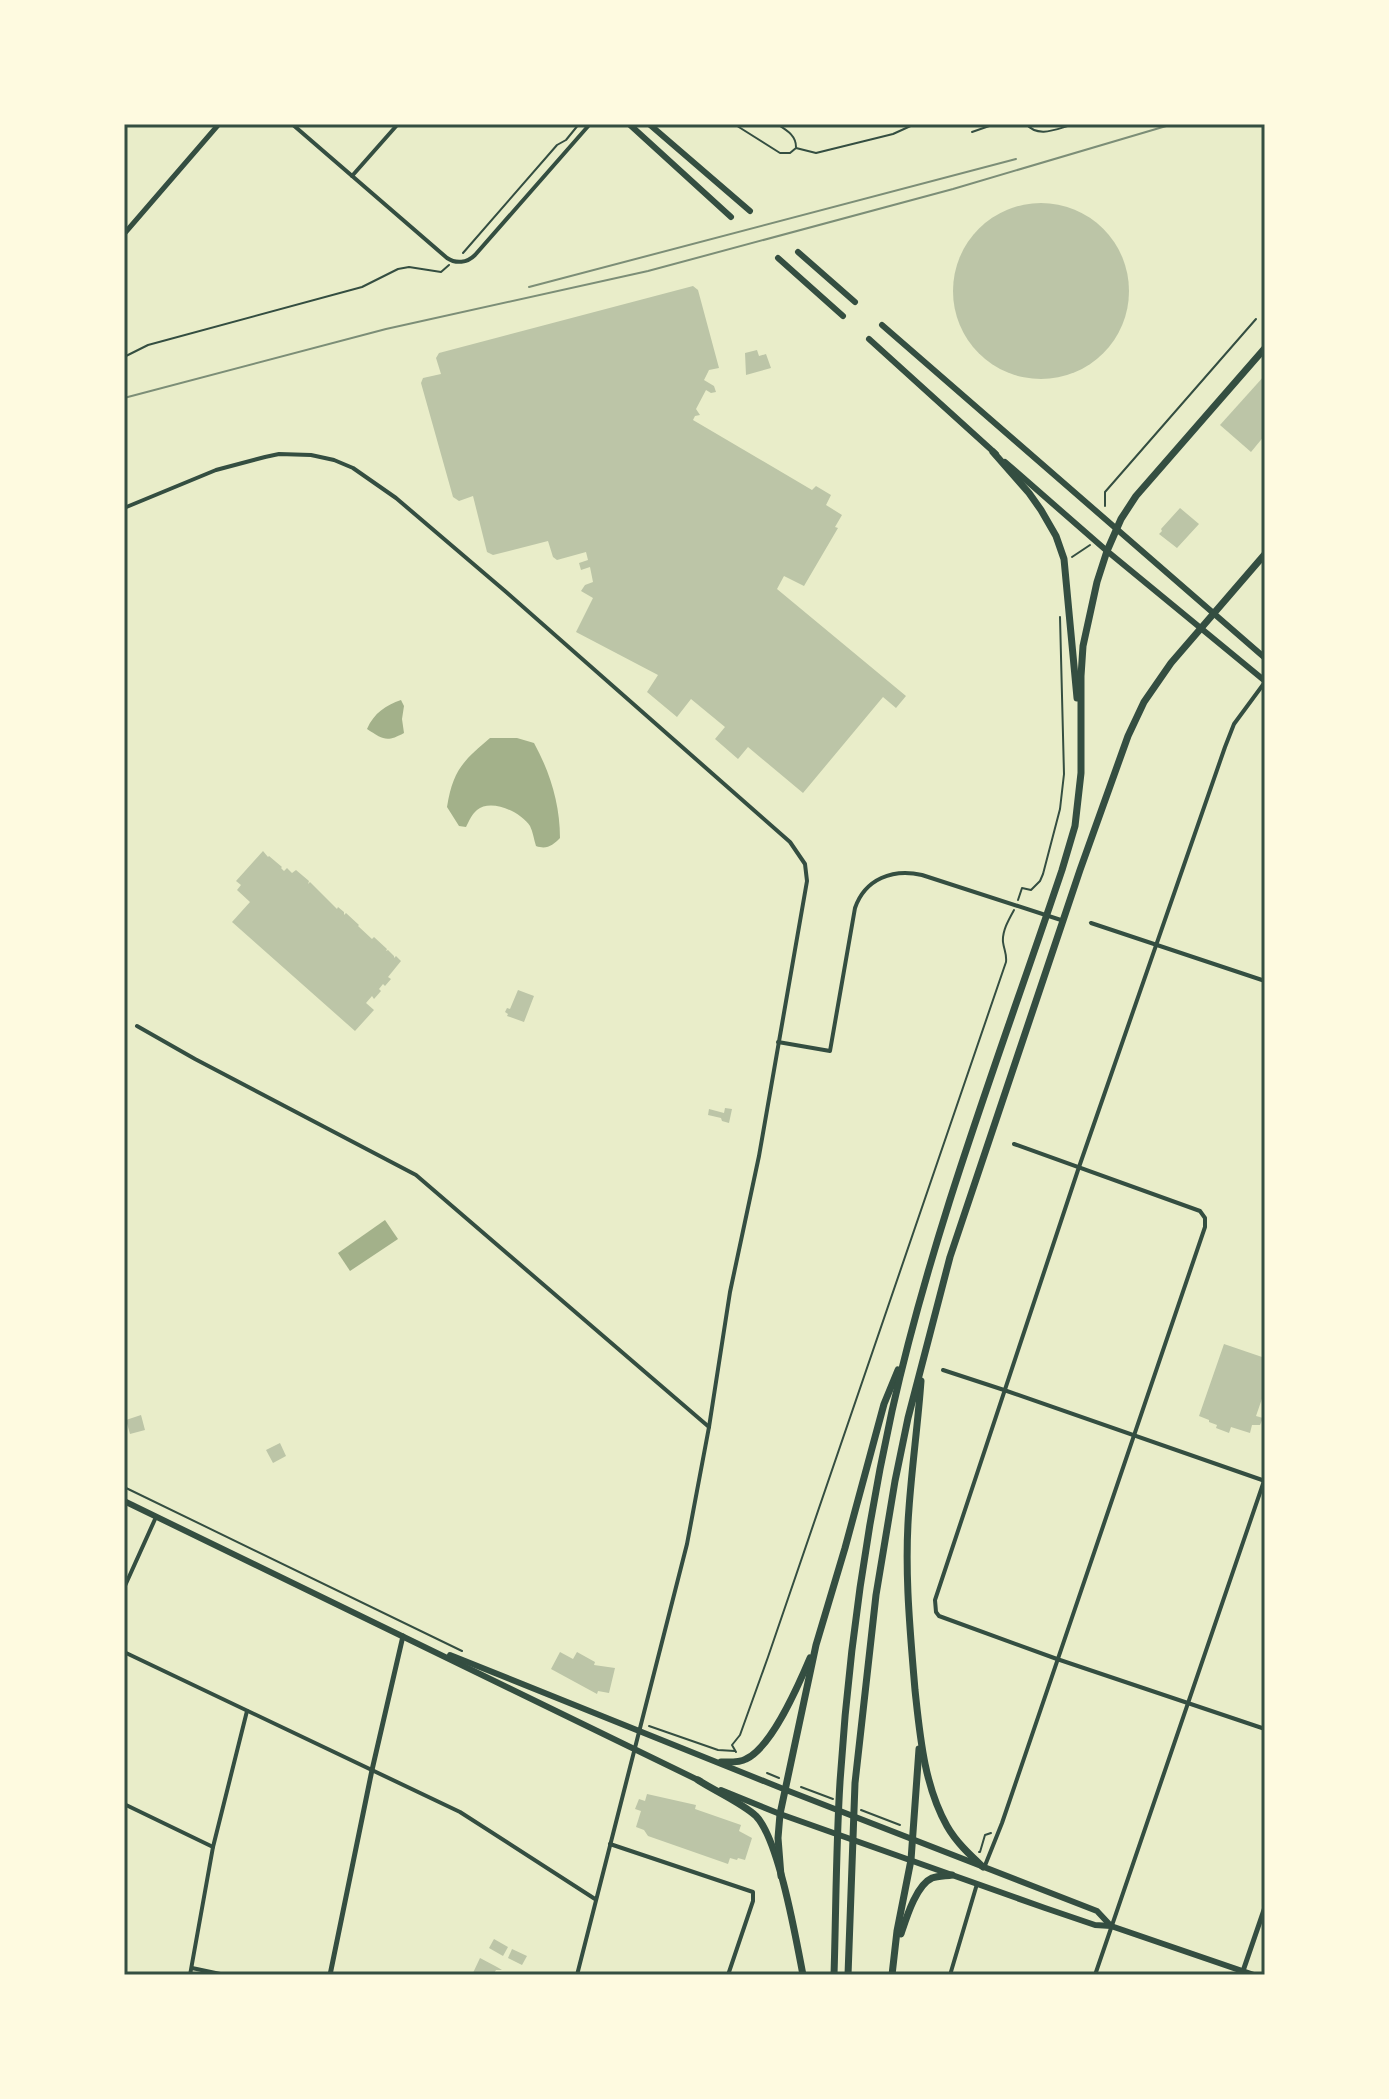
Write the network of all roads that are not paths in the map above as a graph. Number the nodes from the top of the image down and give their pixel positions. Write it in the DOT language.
graph roads {
  1 [pos="219,124"];
  2 [pos="292,124"];
  3 [pos="398,124"];
  4 [pos="590,124"];
  5 [pos="629,124"];
  6 [pos="649,124"];
  7 [pos="734,124"];
  8 [pos="777,124"];
  9 [pos="915,124"];
  10 [pos="995,124"];
  11 [pos="972,132"];
  12 [pos="796,148"];
  13 [pos="352,176"];
  14 [pos="750,211"];
  15 [pos="731,217"];
  16 [pos="124,234"];
  17 [pos="798,252"];
  18 [pos="778,258"];
  19 [pos="855,302"];
  20 [pos="843,316"];
  21 [pos="882,325"];
  22 [pos="869,339"];
  23 [pos="1265,348"];
  24 [pos="993,452"];
  25 [pos="124,508"];
  26 [pos="1117,528"];
  27 [pos="1107,551"];
  28 [pos="1265,554"];
  29 [pos="1214,613"];
  30 [pos="1200,629"];
  31 [pos="1265,658"];
  32 [pos="1265,682"];
  33 [pos="1081,728"];
  34 [pos="1047,915"];
  35 [pos="1064,921"];
  36 [pos="1091,923"];
  37 [pos="1157,944"];
  38 [pos="1265,981"];
  39 [pos="137,1026"];
  40 [pos="778,1042"];
  41 [pos="1014,1144"];
  42 [pos="1079,1167"];
  43 [pos="907,1347"];
  44 [pos="923,1357"];
  45 [pos="943,1370"];
  46 [pos="1004,1390"];
  47 [pos="709,1427"];
  48 [pos="1135,1436"];
  49 [pos="1265,1481"];
  50 [pos="124,1501"];
  51 [pos="157,1516"];
  52 [pos="124,1588"];
  53 [pos="403,1636"];
  54 [pos="816,1645"];
  55 [pos="124,1652"];
  56 [pos="1057,1659"];
  57 [pos="1188,1703"];
  58 [pos="247,1711"];
  59 [pos="1265,1729"];
  60 [pos="640,1730"];
  61 [pos="920,1739"];
  62 [pos="635,1750"];
  63 [pos="721,1762"];
  64 [pos="372,1770"];
  65 [pos="698,1780"];
  66 [pos="786,1790"];
  67 [pos="124,1804"];
  68 [pos="780,1814"];
  69 [pos="913,1839"];
  70 [pos="610,1844"];
  71 [pos="213,1847"];
  72 [pos="911,1860"];
  73 [pos="984,1868"];
  74 [pos="952,1875"];
  75 [pos="781,1876"];
  76 [pos="977,1884"];
  77 [pos="595,1899"];
  78 [pos="1265,1907"];
  79 [pos="1111,1926"];
  80 [pos="897,1944"];
  81 [pos="192,1968"];
  82 [pos="1242,1973"];
  83 [pos="190,1975"];
  84 [pos="225,1975"];
  85 [pos="330,1975"];
  86 [pos="577,1975"];
  87 [pos="728,1975"];
  88 [pos="803,1975"];
  89 [pos="834,1975"];
  90 [pos="848,1975"];
  91 [pos="892,1975"];
  92 [pos="950,1975"];
  93 [pos="1095,1975"];
  94 [pos="1254,1975"];
  1 -- 16 [label="street"];
  2 -- 13 [label="street"];
  3 -- 13 [label="street"];
  4 -- 13 [label="street"];
  5 -- 15 [label="main road"];
  6 -- 14 [label="main road"];
  7 -- 12 [label="lane"];
  8 -- 12 [label="lane"];
  9 -- 12 [label="lane"];
  10 -- 11 [label="lane"];
  17 -- 19 [label="main road"];
  18 -- 20 [label="main road"];
  21 -- 26 [label="main road"];
  22 -- 24 [label="main road"];
  23 -- 26 [label="main road"];
  24 -- 27 [label="main road"];
  24 -- 33 [label="main road"];
  25 -- 40 [label="street"];
  26 -- 27 [label="main road"];
  26 -- 29 [label="main road"];
  27 -- 30 [label="main road"];
  27 -- 33 [label="main road"];
  28 -- 29 [label="main road"];
  29 -- 30 [label="main road"];
  29 -- 31 [label="main road"];
  30 -- 32 [label="main road"];
  30 -- 35 [label="main road"];
  32 -- 37 [label="street"];
  33 -- 34 [label="main road"];
  34 -- 35 [label="street"];
  34 -- 40 [label="street"];
  34 -- 43 [label="main road"];
  35 -- 44 [label="main road"];
  36 -- 37 [label="street"];
  37 -- 38 [label="street"];
  37 -- 42 [label="street"];
  39 -- 47 [label="street"];
  40 -- 47 [label="street"];
  41 -- 42 [label="street"];
  42 -- 46 [label="street"];
  42 -- 48 [label="street"];
  43 -- 54 [label="main road"];
  43 -- 89 [label="main road"];
  44 -- 61 [label="main road"];
  44 -- 90 [label="main road"];
  45 -- 46 [label="street"];
  46 -- 48 [label="street"];
  46 -- 56 [label="street"];
  47 -- 60 [label="street"];
  48 -- 49 [label="street"];
  48 -- 56 [label="street"];
  49 -- 57 [label="street"];
  50 -- 51 [label="main road"];
  51 -- 52 [label="street"];
  51 -- 53 [label="main road"];
  53 -- 60 [label="main road"];
  53 -- 62 [label="main road"];
  53 -- 64 [label="street"];
  54 -- 63 [label="main road"];
  54 -- 66 [label="main road"];
  55 -- 58 [label="street"];
  56 -- 57 [label="street"];
  56 -- 73 [label="street"];
  57 -- 59 [label="street"];
  57 -- 79 [label="street"];
  58 -- 64 [label="street"];
  58 -- 71 [label="street"];
  60 -- 62 [label="street"];
  60 -- 63 [label="main road"];
  61 -- 69 [label="main road"];
  61 -- 73 [label="main road"];
  62 -- 65 [label="main road"];
  62 -- 70 [label="street"];
  63 -- 66 [label="main road"];
  64 -- 77 [label="street"];
  64 -- 85 [label="street"];
  65 -- 68 [label="main road"];
  65 -- 75 [label="main road"];
  66 -- 68 [label="main road"];
  66 -- 69 [label="main road"];
  67 -- 71 [label="street"];
  68 -- 72 [label="main road"];
  68 -- 75 [label="main road"];
  69 -- 72 [label="main road"];
  69 -- 73 [label="main road"];
  70 -- 77 [label="street"];
  70 -- 87 [label="street"];
  71 -- 81 [label="street"];
  72 -- 74 [label="main road"];
  72 -- 80 [label="main road"];
  73 -- 79 [label="main road"];
  74 -- 76 [label="main road"];
  74 -- 80 [label="main road"];
  75 -- 88 [label="main road"];
  76 -- 79 [label="main road"];
  76 -- 92 [label="street"];
  77 -- 86 [label="street"];
  78 -- 82 [label="street"];
  79 -- 82 [label="main road"];
  79 -- 93 [label="street"];
  80 -- 91 [label="main road"];
  81 -- 83 [label="street"];
  81 -- 84 [label="street"];
  82 -- 94 [label="main road"];
}
